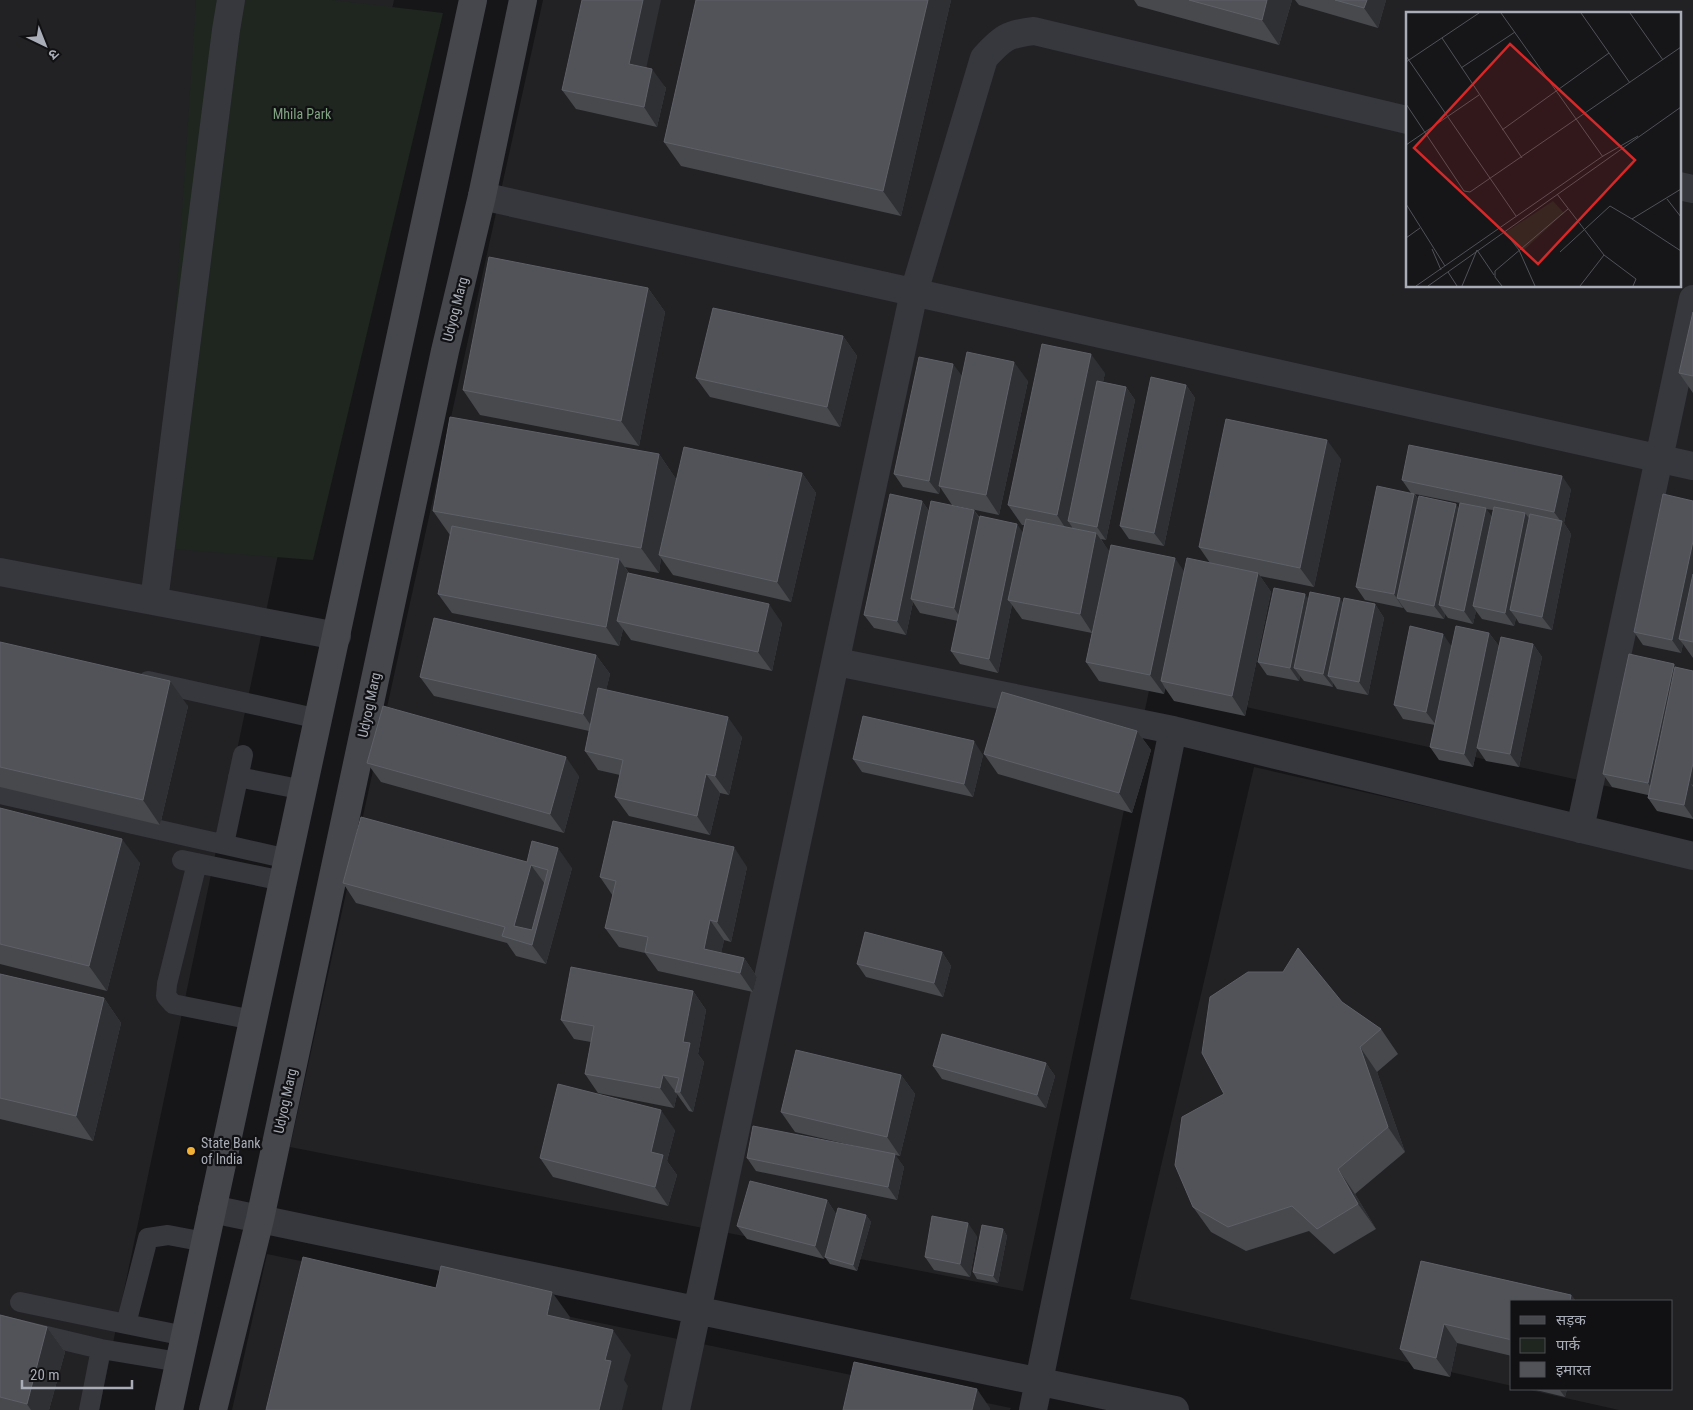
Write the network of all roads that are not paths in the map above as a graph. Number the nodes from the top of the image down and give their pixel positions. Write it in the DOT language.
graph roads {
  1 [pos="231,0"];
  2 [pos="524,0"];
  3 [pos="468,1"];
  4 [pos="1406,120"];
  5 [pos="1680,186"];
  6 [pos="1693,189"];
  7 [pos="482,196"];
  8 [pos="914,292"];
  9 [pos="1693,299"];
  10 [pos="1659,458"];
  11 [pos="1693,466"];
  12 [pos="0,572"];
  13 [pos="154,601"];
  14 [pos="337,636"];
  15 [pos="837,662"];
  16 [pos="125,676"];
  17 [pos="319,719"];
  18 [pos="1173,730"];
  19 [pos="243,755"];
  20 [pos="238,777"];
  21 [pos="304,790"];
  22 [pos="0,794"];
  23 [pos="1580,829"];
  24 [pos="224,844"];
  25 [pos="1693,856"];
  26 [pos="286,870"];
  27 [pos="253,1020"];
  28 [pos="212,1210"];
  29 [pos="260,1220"];
  30 [pos="205,1242"];
  31 [pos="20,1302"];
  32 [pos="697,1310"];
  33 [pos="126,1324"];
  34 [pos="0,1325"];
  35 [pos="185,1336"];
  36 [pos="101,1349"];
  37 [pos="179,1362"];
  38 [pos="1039,1382"];
  39 [pos="88,1410"];
  40 [pos="169,1410"];
  41 [pos="213,1410"];
  42 [pos="676,1410"];
  43 [pos="1033,1410"];
  44 [pos="1175,1410"];
  1 -- 13 [label="street"];
  2 -- 7 [label="street, Udyog Marg"];
  3 -- 14 [label="street"];
  4 -- 8 [label="street"];
  5 -- 6 [label="street"];
  7 -- 8 [label="street"];
  7 -- 29 [label="street, Udyog Marg"];
  8 -- 10 [label="street"];
  8 -- 15 [label="street"];
  9 -- 10 [label="street"];
  10 -- 11 [label="street"];
  10 -- 23 [label="street"];
  12 -- 13 [label="street"];
  13 -- 14 [label="street"];
  14 -- 17 [label="street"];
  15 -- 18 [label="street"];
  15 -- 32 [label="street"];
  16 -- 17 [label="lane"];
  17 -- 21 [label="street"];
  18 -- 23 [label="street"];
  18 -- 38 [label="street"];
  19 -- 20 [label="lane"];
  20 -- 21 [label="lane"];
  20 -- 24 [label="lane"];
  21 -- 26 [label="street"];
  22 -- 24 [label="lane"];
  23 -- 25 [label="street"];
  24 -- 26 [label="lane"];
  26 -- 27 [label="street"];
  26 -- 27 [label="lane"];
  27 -- 28 [label="street"];
  28 -- 29 [label="street"];
  28 -- 30 [label="street"];
  29 -- 32 [label="street"];
  29 -- 41 [label="street, Udyog Marg"];
  30 -- 33 [label="lane"];
  30 -- 35 [label="street"];
  31 -- 33 [label="lane"];
  32 -- 38 [label="street"];
  32 -- 42 [label="street"];
  33 -- 35 [label="lane"];
  34 -- 36 [label="lane"];
  35 -- 37 [label="street"];
  36 -- 37 [label="lane"];
  36 -- 39 [label="lane"];
  37 -- 40 [label="street"];
  38 -- 43 [label="street"];
  38 -- 44 [label="street"];
}
